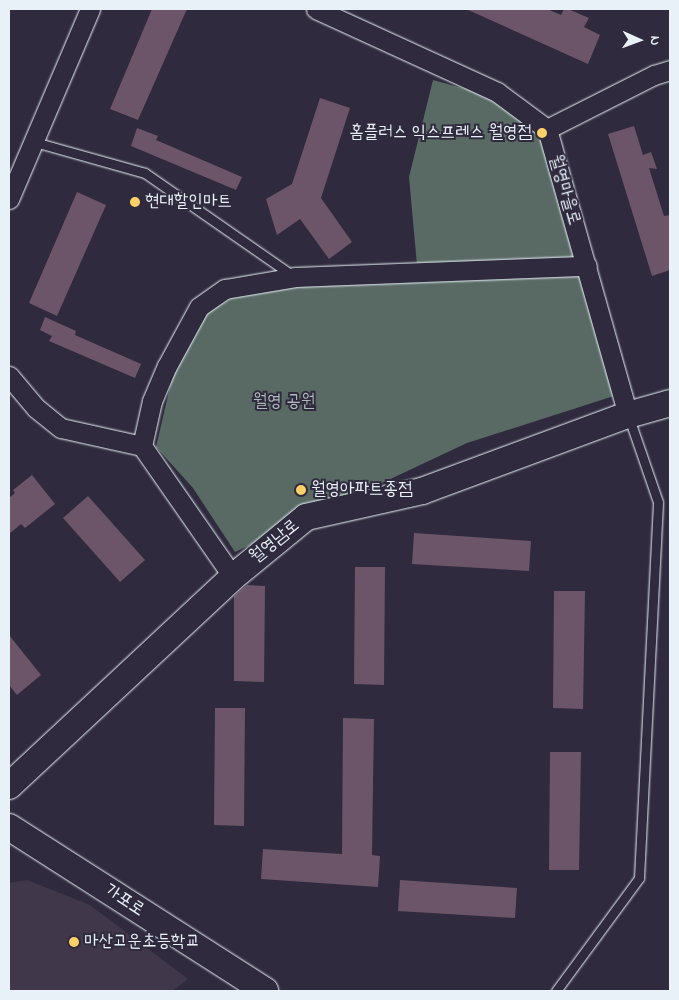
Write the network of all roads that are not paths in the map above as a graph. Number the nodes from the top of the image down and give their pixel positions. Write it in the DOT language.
graph roads {
  1 [pos="90,9"];
  2 [pos="316,9"];
  3 [pos="670,70"];
  4 [pos="547,129"];
  5 [pos="31,141"];
  6 [pos="14,169"];
  7 [pos="9,199"];
  8 [pos="587,266"];
  9 [pos="294,276"];
  10 [pos="9,376"];
  11 [pos="670,403"];
  12 [pos="628,415"];
  13 [pos="142,446"];
  14 [pos="232,577"];
  15 [pos="9,786"];
  16 [pos="9,828"];
  17 [pos="265,991"];
  18 [pos="556,991"];
  1 -- 5 [label="street"];
  2 -- 4 [label="street"];
  3 -- 4 [label="street"];
  4 -- 8 [label="street, 월영마을로"];
  5 -- 6 [label="street"];
  5 -- 9 [label="lane"];
  6 -- 7 [label="street"];
  8 -- 9 [label="street"];
  8 -- 12 [label="street, 월영마을로"];
  9 -- 13 [label="street"];
  10 -- 13 [label="street"];
  11 -- 12 [label="main road, 월영남로"];
  12 -- 14 [label="main road, 월영남로"];
  12 -- 18 [label="lane"];
  13 -- 14 [label="street"];
  14 -- 15 [label="main road, 월영남로"];
  16 -- 17 [label="main road, 가포로"];
}
